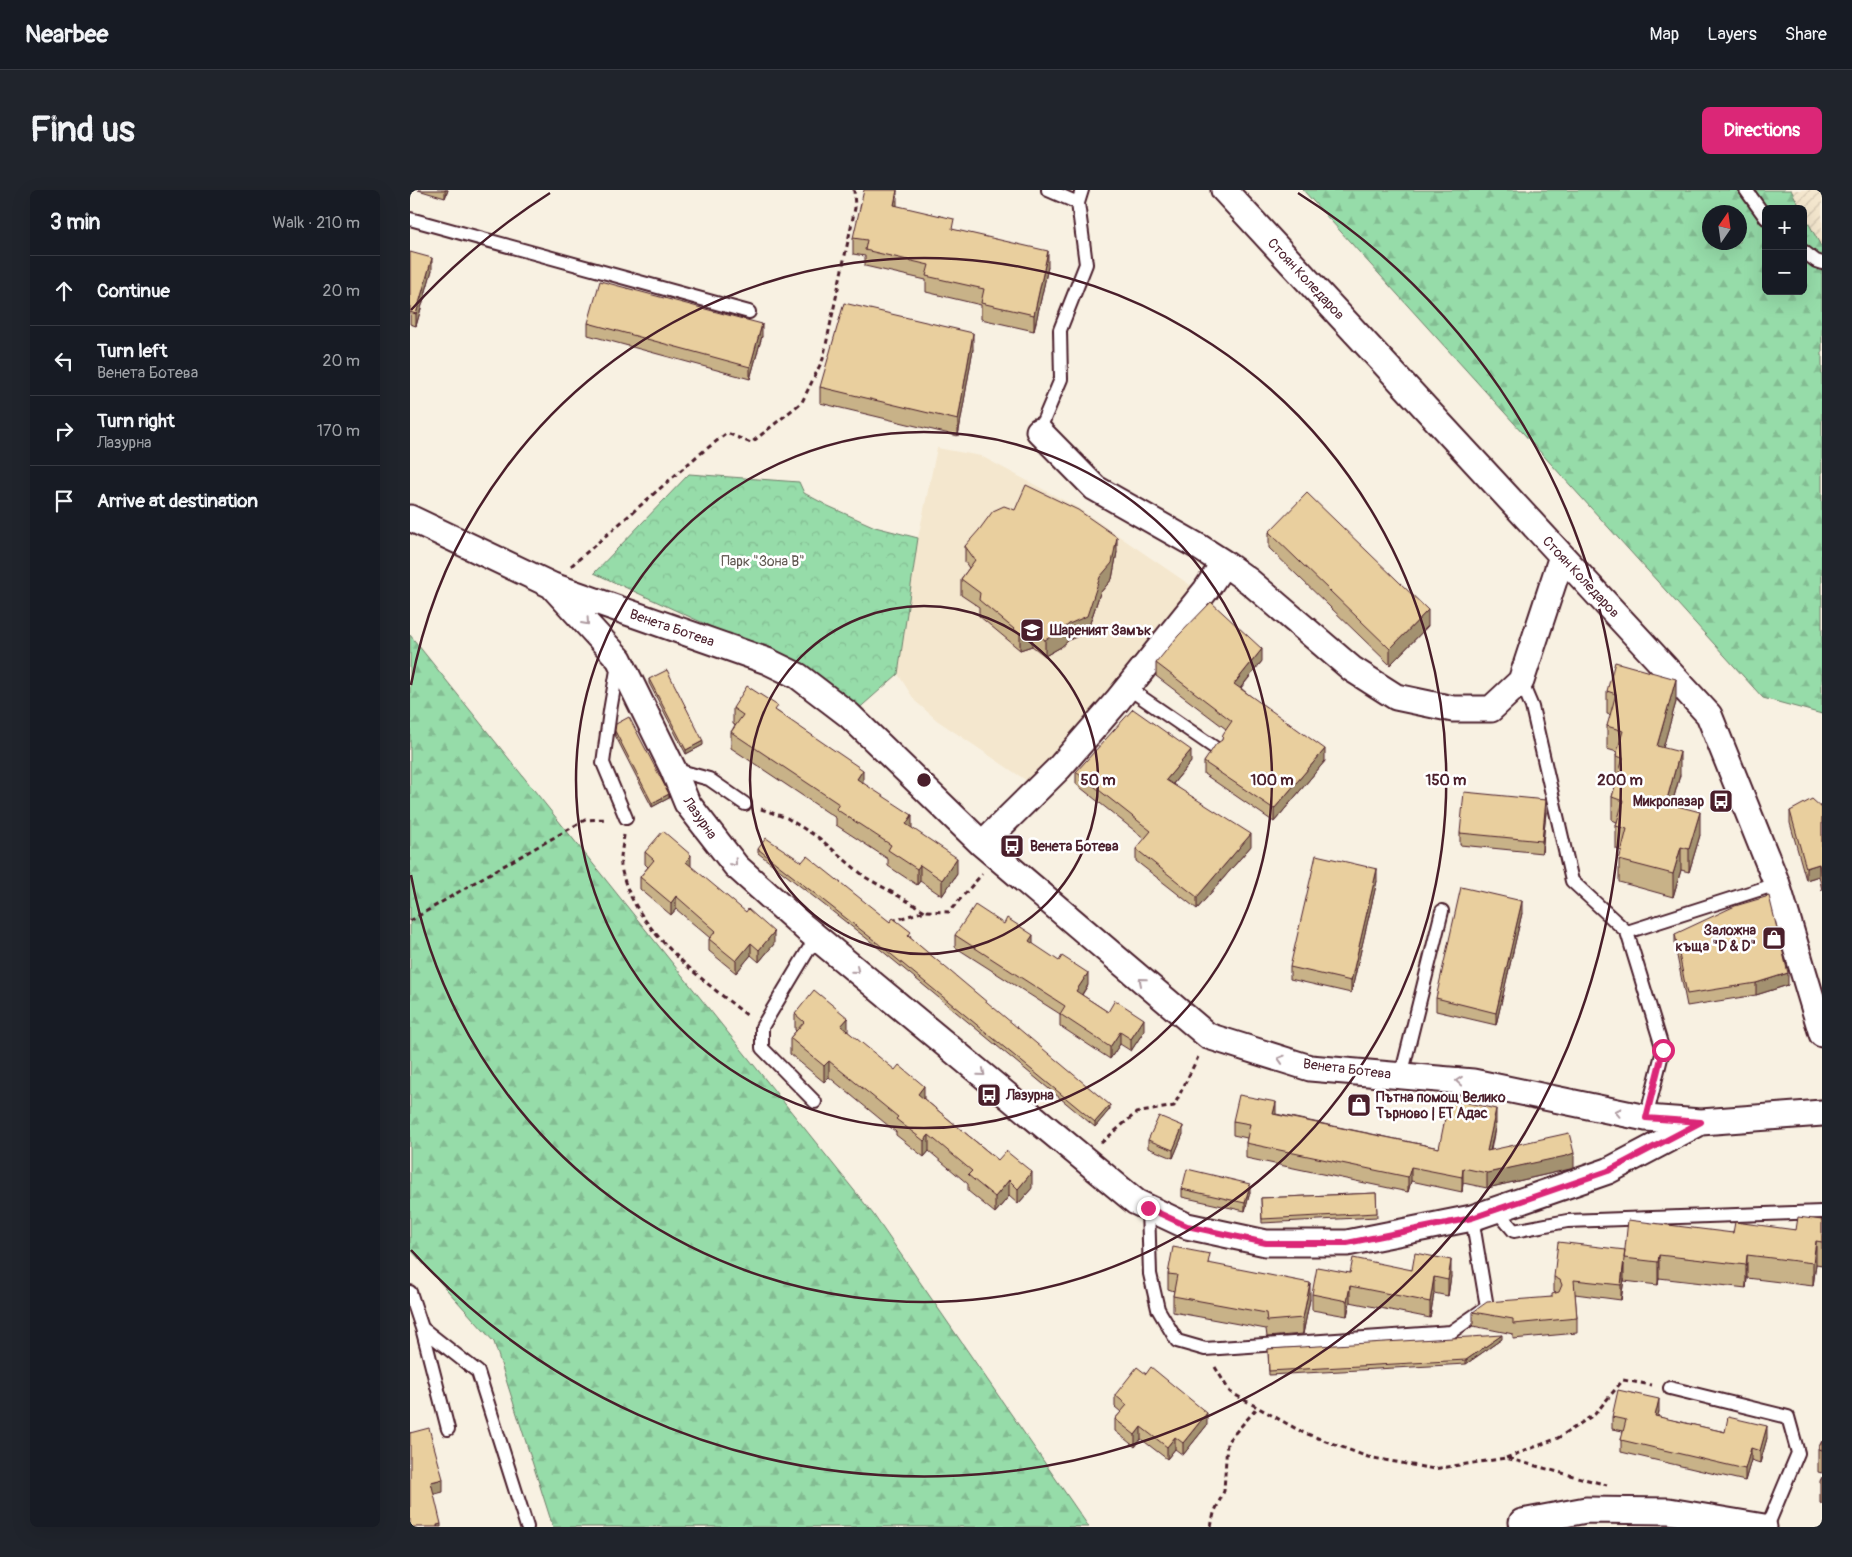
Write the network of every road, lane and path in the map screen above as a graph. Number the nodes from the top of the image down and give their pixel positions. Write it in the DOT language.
graph roads {
  1 [pos="854,190"];
  2 [pos="1048,190"];
  3 [pos="1082,190"];
  4 [pos="1224,190"];
  5 [pos="1746,190"];
  6 [pos="1078,203"];
  7 [pos="1762,212"];
  8 [pos="410,218"];
  9 [pos="1807,254"];
  10 [pos="1822,263"];
  11 [pos="748,312"];
  12 [pos="1040,432"];
  13 [pos="410,518"];
  14 [pos="1562,556"];
  15 [pos="1224,563"];
  16 [pos="553,586"];
  17 [pos="619,659"];
  18 [pos="1522,681"];
  19 [pos="1128,688"];
  20 [pos="1215,748"];
  21 [pos="673,769"];
  22 [pos="745,804"];
  23 [pos="626,818"];
  24 [pos="989,850"];
  25 [pos="1777,884"];
  26 [pos="925,911"];
  27 [pos="1442,911"];
  28 [pos="410,921"];
  29 [pos="887,922"];
  30 [pos="1627,932"];
  31 [pos="816,937"];
  32 [pos="762,1027"];
  33 [pos="1822,1034"];
  34 [pos="1208,1036"];
  35 [pos="1402,1076"];
  36 [pos="815,1102"];
  37 [pos="1822,1113"];
  38 [pos="1646,1118"];
  39 [pos="1701,1122"];
  40 [pos="1083,1158"];
  41 [pos="1148,1208"];
  42 [pos="1496,1210"];
  43 [pos="1822,1212"];
  44 [pos="1472,1218"];
  45 [pos="410,1292"];
  46 [pos="422,1328"];
  47 [pos="1205,1349"];
  48 [pos="1670,1388"];
  49 [pos="1258,1407"];
  50 [pos="448,1429"];
  51 [pos="1506,1458"];
  52 [pos="1613,1486"];
  53 [pos="1683,1520"];
  54 [pos="1520,1525"];
  55 [pos="527,1527"];
  56 [pos="1211,1527"];
  57 [pos="1765,1527"];
  1 -- 16 [label="path"];
  2 -- 6 [label="lane"];
  3 -- 6 [label="lane"];
  4 -- 14 [label="street, Стоян Коледаров"];
  5 -- 7 [label="lane"];
  6 -- 12 [label="lane"];
  8 -- 11 [label="lane"];
  9 -- 10 [label="lane"];
  12 -- 15 [label="street"];
  13 -- 16 [label="street, Венета Ботева"];
  14 -- 18 [label="street"];
  14 -- 25 [label="street, Стоян Коледаров"];
  15 -- 18 [label="street"];
  15 -- 19 [label="street"];
  16 -- 17 [label="street, Лазурна, one-way"];
  16 -- 24 [label="street, Венета Ботева"];
  17 -- 21 [label="street, Лазурна"];
  17 -- 23 [label="lane"];
  18 -- 30 [label="lane"];
  19 -- 20 [label="lane"];
  19 -- 24 [label="street"];
  21 -- 22 [label="lane"];
  21 -- 31 [label="street, Лазурна, one-way"];
  22 -- 26 [label="path"];
  23 -- 28 [label="path"];
  23 -- 32 [label="path"];
  24 -- 26 [label="path"];
  34 -- 24 [label="street, Венета Ботева, one-way"];
  25 -- 30 [label="lane"];
  25 -- 33 [label="street, Стоян Коледаров"];
  26 -- 29 [label="path"];
  27 -- 35 [label="lane"];
  30 -- 38 [label="lane"];
  31 -- 32 [label="lane"];
  31 -- 40 [label="street, Лазурна, one-way"];
  32 -- 36 [label="lane"];
  35 -- 34 [label="street, Венета Ботева, one-way"];
  34 -- 40 [label="path"];
  38 -- 35 [label="street, Венета Ботева, one-way"];
  37 -- 39 [label="street, Венета Ботева"];
  38 -- 39 [label="street, Венета Ботева"];
  39 -- 42 [label="street, Лазурна"];
  40 -- 41 [label="street, Лазурна"];
  41 -- 44 [label="street, Лазурна"];
  41 -- 47 [label="lane"];
  42 -- 43 [label="lane"];
  42 -- 44 [label="street, Лазурна"];
  44 -- 47 [label="lane"];
  45 -- 46 [label="lane"];
  46 -- 50 [label="lane"];
  46 -- 55 [label="lane"];
  47 -- 49 [label="path"];
  48 -- 51 [label="path"];
  48 -- 57 [label="lane"];
  49 -- 51 [label="path"];
  49 -- 56 [label="path"];
  51 -- 52 [label="path"];
  53 -- 54 [label="street"];
  53 -- 57 [label="street"];
}
